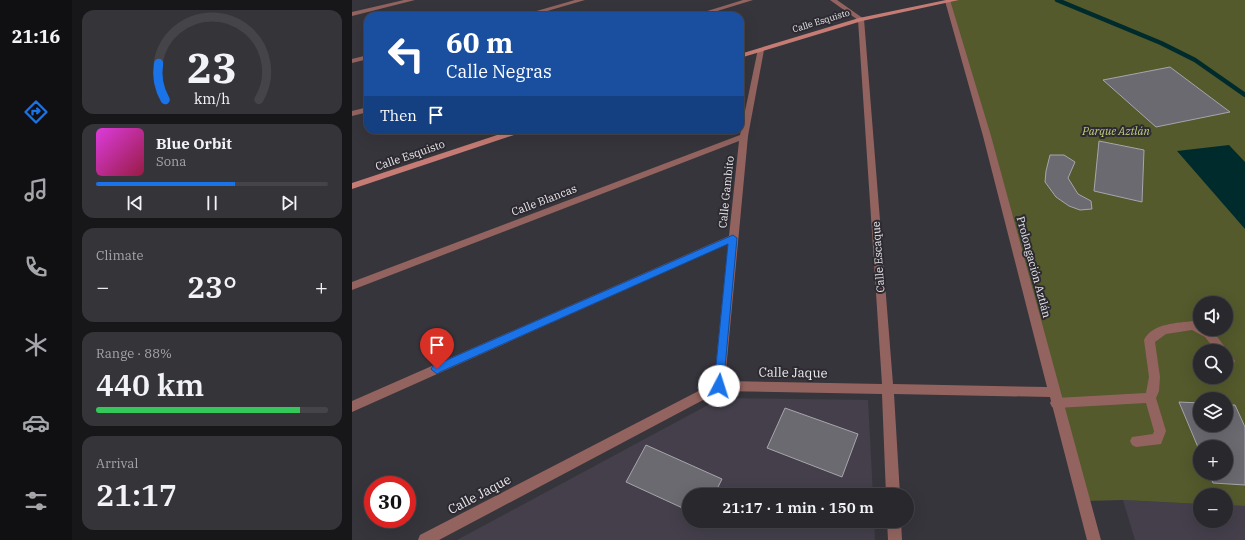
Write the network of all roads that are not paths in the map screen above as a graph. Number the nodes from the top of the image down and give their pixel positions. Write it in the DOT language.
graph roads {
  1 [pos="412,0"];
  2 [pos="582,0"];
  3 [pos="750,0"];
  4 [pos="833,0"];
  5 [pos="950,0"];
  6 [pos="537,12"];
  7 [pos="708,12"];
  8 [pos="352,14"];
  9 [pos="861,19"];
  10 [pos="760,50"];
  11 [pos="744,55"];
  12 [pos="364,58"];
  13 [pos="352,61"];
  14 [pos="364,111"];
  15 [pos="352,114"];
  16 [pos="508,134"];
  17 [pos="744,136"];
  18 [pos="352,186"];
  19 [pos="733,238"];
  20 [pos="352,286"];
  21 [pos="1193,325"];
  22 [pos="1211,336"];
  23 [pos="1217,344"];
  24 [pos="719,386"];
  25 [pos="888,390"];
  26 [pos="1055,397"];
  27 [pos="1150,398"];
  28 [pos="352,407"];
  29 [pos="1136,441"];
  30 [pos="893,488"];
  31 [pos="894,528"];
  32 [pos="425,540"];
  33 [pos="895,540"];
  34 [pos="1094,540"];
  1 -- 8 [label="street"];
  2 -- 6 [label="street"];
  3 -- 7 [label="street"];
  4 -- 9 [label="street"];
  5 -- 9 [label="street, Calle Esquisto"];
  5 -- 26 [label="street, Prolongación Aztlán"];
  9 -- 10 [label="street, Calle Esquisto"];
  9 -- 25 [label="street, Calle Escaque"];
  10 -- 11 [label="street, Calle Esquisto"];
  10 -- 17 [label="street, Calle Gambito"];
  12 -- 13 [label="street"];
  14 -- 15 [label="street"];
  16 -- 18 [label="street, Calle Esquisto"];
  17 -- 19 [label="street, Calle Gambito"];
  17 -- 20 [label="street, Calle Blancas"];
  19 -- 24 [label="street, Calle Gambito"];
  19 -- 28 [label="street"];
  21 -- 27 [label="street"];
  22 -- 23 [label="street"];
  24 -- 25 [label="street, Calle Jaque"];
  24 -- 32 [label="street, Calle Jaque"];
  25 -- 26 [label="street, Calle Jaque"];
  25 -- 30 [label="street, Calle Escaque"];
  26 -- 27 [label="street, Calle Jaque"];
  26 -- 34 [label="street, Prolongación Aztlán"];
  27 -- 29 [label="street"];
  31 -- 33 [label="street"];
}
